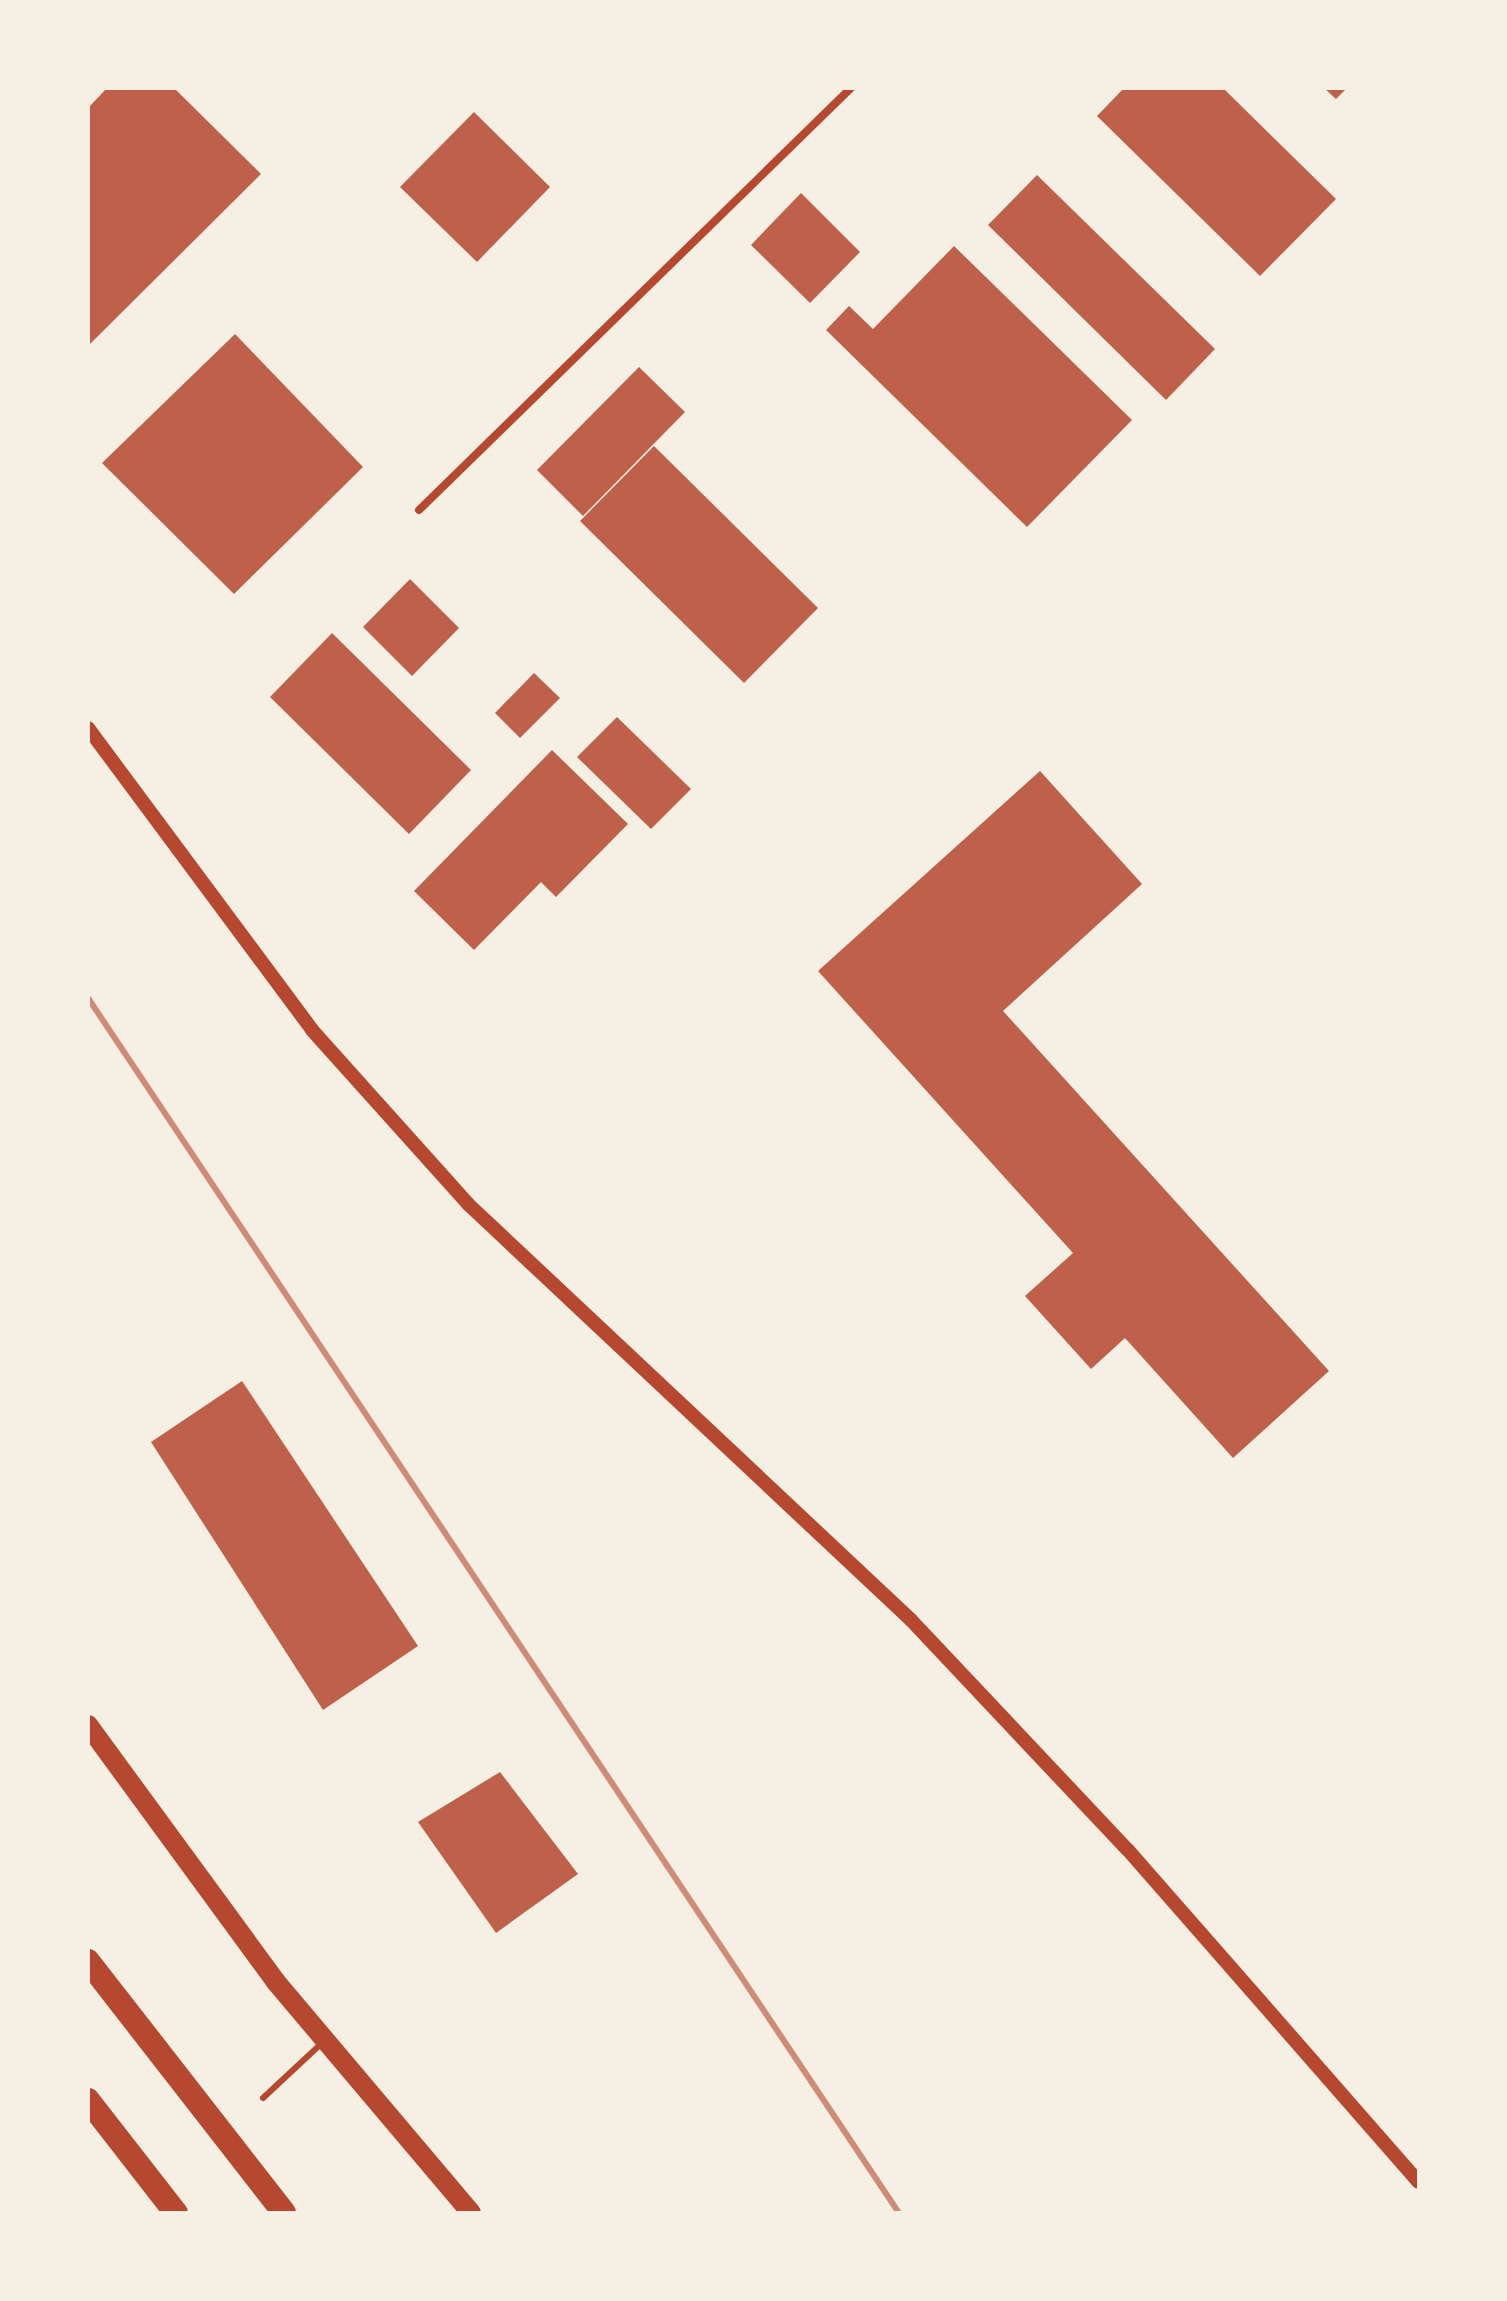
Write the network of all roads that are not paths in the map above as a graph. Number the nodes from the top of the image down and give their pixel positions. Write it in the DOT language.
graph roads {
  1 [pos="851,88"];
  2 [pos="419,510"];
  3 [pos="88,728"];
  4 [pos="88,1725"];
  5 [pos="88,1961"];
  6 [pos="325,2040"];
  7 [pos="263,2098"];
  8 [pos="88,2100"];
  9 [pos="1419,2182"];
  10 [pos="176,2213"];
  11 [pos="284,2213"];
  12 [pos="471,2213"];
  1 -- 2 [label="street"];
  3 -- 9 [label="street"];
  4 -- 6 [label="main road"];
  5 -- 11 [label="highway"];
  6 -- 7 [label="lane"];
  6 -- 12 [label="main road"];
  8 -- 10 [label="highway"];
}
